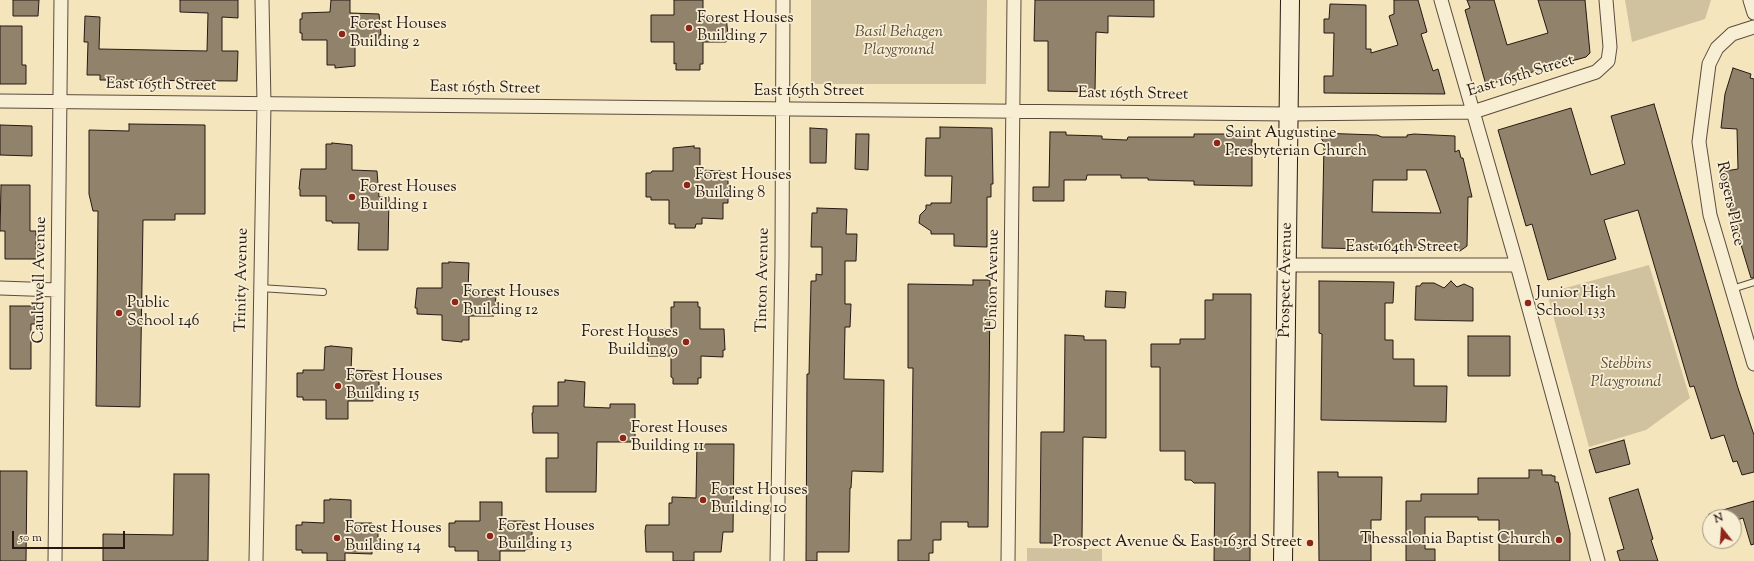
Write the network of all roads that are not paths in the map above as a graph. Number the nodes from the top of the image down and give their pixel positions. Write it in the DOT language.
graph roads {
  1 [pos="61,0"];
  2 [pos="262,0"];
  3 [pos="783,0"];
  4 [pos="1014,0"];
  5 [pos="1290,0"];
  6 [pos="1440,0"];
  7 [pos="1606,0"];
  8 [pos="1750,0"];
  9 [pos="1754,13"];
  10 [pos="1754,27"];
  11 [pos="0,101"];
  12 [pos="60,102"];
  13 [pos="264,104"];
  14 [pos="782,109"];
  15 [pos="1013,111"];
  16 [pos="1473,112"];
  17 [pos="1289,114"];
  18 [pos="1287,265"];
  19 [pos="1517,266"];
  20 [pos="1754,282"];
  21 [pos="0,288"];
  22 [pos="260,288"];
  23 [pos="1732,289"];
  24 [pos="57,290"];
  25 [pos="323,292"];
  26 [pos="1754,364"];
  27 [pos="55,561"];
  28 [pos="256,561"];
  29 [pos="777,561"];
  30 [pos="1008,561"];
  31 [pos="1283,561"];
  32 [pos="1598,561"];
  1 -- 12 [label="street, Cauldwell Avenue"];
  2 -- 13 [label="street, Trinity Avenue"];
  3 -- 14 [label="street, Tinton Avenue"];
  4 -- 15 [label="street, Union Avenue"];
  5 -- 17 [label="street, Prospect Avenue"];
  6 -- 16 [label="street"];
  7 -- 16 [label="street, East 165th Street"];
  8 -- 9 [label="street"];
  10 -- 23 [label="street, Rogers Place"];
  11 -- 12 [label="street, East 165th Street"];
  12 -- 13 [label="street, East 165th Street"];
  12 -- 24 [label="street, Cauldwell Avenue"];
  13 -- 14 [label="street, East 165th Street"];
  13 -- 22 [label="street, Trinity Avenue"];
  14 -- 15 [label="street, East 165th Street"];
  14 -- 29 [label="street, Tinton Avenue"];
  15 -- 17 [label="street, East 165th Street"];
  15 -- 30 [label="street, Union Avenue"];
  16 -- 17 [label="street, East 165th Street"];
  16 -- 19 [label="street"];
  17 -- 18 [label="street, Prospect Avenue"];
  18 -- 19 [label="street, East 164th Street"];
  18 -- 31 [label="street, Prospect Avenue"];
  19 -- 32 [label="street"];
  20 -- 23 [label="lane"];
  21 -- 24 [label="street"];
  22 -- 25 [label="lane"];
  22 -- 28 [label="street, Trinity Avenue"];
  23 -- 26 [label="street, Rogers Place"];
  24 -- 27 [label="street, Cauldwell Avenue"];
}
